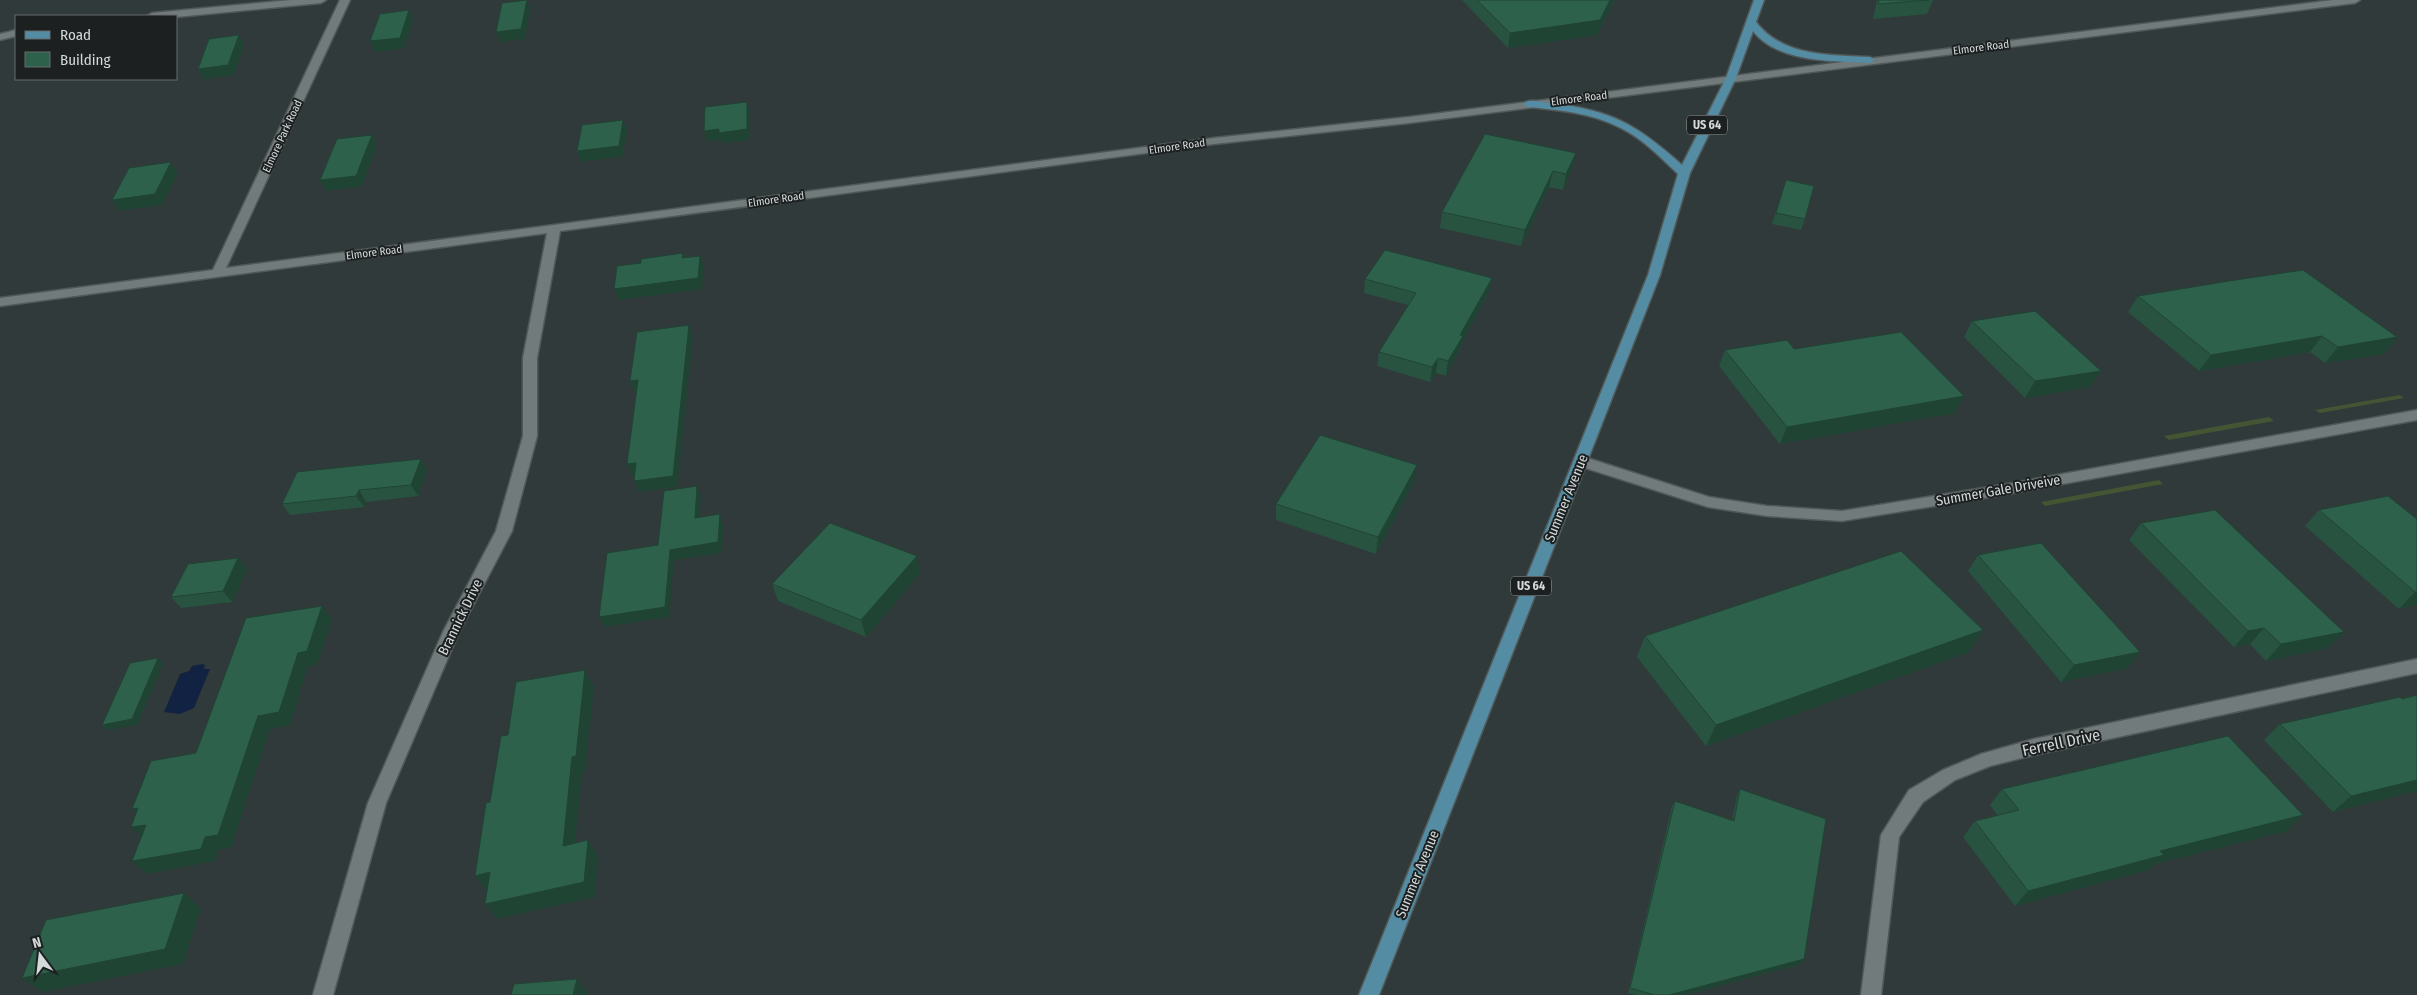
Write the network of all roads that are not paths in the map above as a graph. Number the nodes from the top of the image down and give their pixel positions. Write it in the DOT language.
graph roads {
  1 [pos="321,0"];
  2 [pos="345,0"];
  3 [pos="1759,0"];
  4 [pos="2356,0"];
  5 [pos="163,15"];
  6 [pos="1751,22"];
  7 [pos="15,34"];
  8 [pos="0,37"];
  9 [pos="1870,60"];
  10 [pos="1731,78"];
  11 [pos="1528,104"];
  12 [pos="1684,173"];
  13 [pos="554,230"];
  14 [pos="218,272"];
  15 [pos="0,302"];
  16 [pos="2417,415"];
  17 [pos="1581,461"];
  18 [pos="2417,666"];
  19 [pos="323,995"];
  20 [pos="1369,995"];
  21 [pos="1871,995"];
  1 -- 5 [label="street"];
  2 -- 14 [label="street, Elmore Park Road"];
  3 -- 6 [label="main road, Summer Avenue / US 64"];
  4 -- 9 [label="street, Elmore Road"];
  6 -- 9 [label="main road"];
  6 -- 10 [label="main road, Summer Avenue / US 64"];
  7 -- 8 [label="street"];
  9 -- 10 [label="street, Elmore Road"];
  10 -- 11 [label="street, Elmore Road"];
  10 -- 12 [label="main road, Summer Avenue / US 64"];
  11 -- 12 [label="main road"];
  11 -- 13 [label="street, Elmore Road"];
  12 -- 17 [label="main road, Summer Avenue / US 64"];
  13 -- 14 [label="street, Elmore Road"];
  13 -- 19 [label="street, Brannick Drive"];
  14 -- 15 [label="street, Elmore Road"];
  16 -- 17 [label="street, Summer Gale Driveive"];
  17 -- 20 [label="main road, Summer Avenue / US 64"];
  18 -- 21 [label="street, Ferrell Drive"];
}
